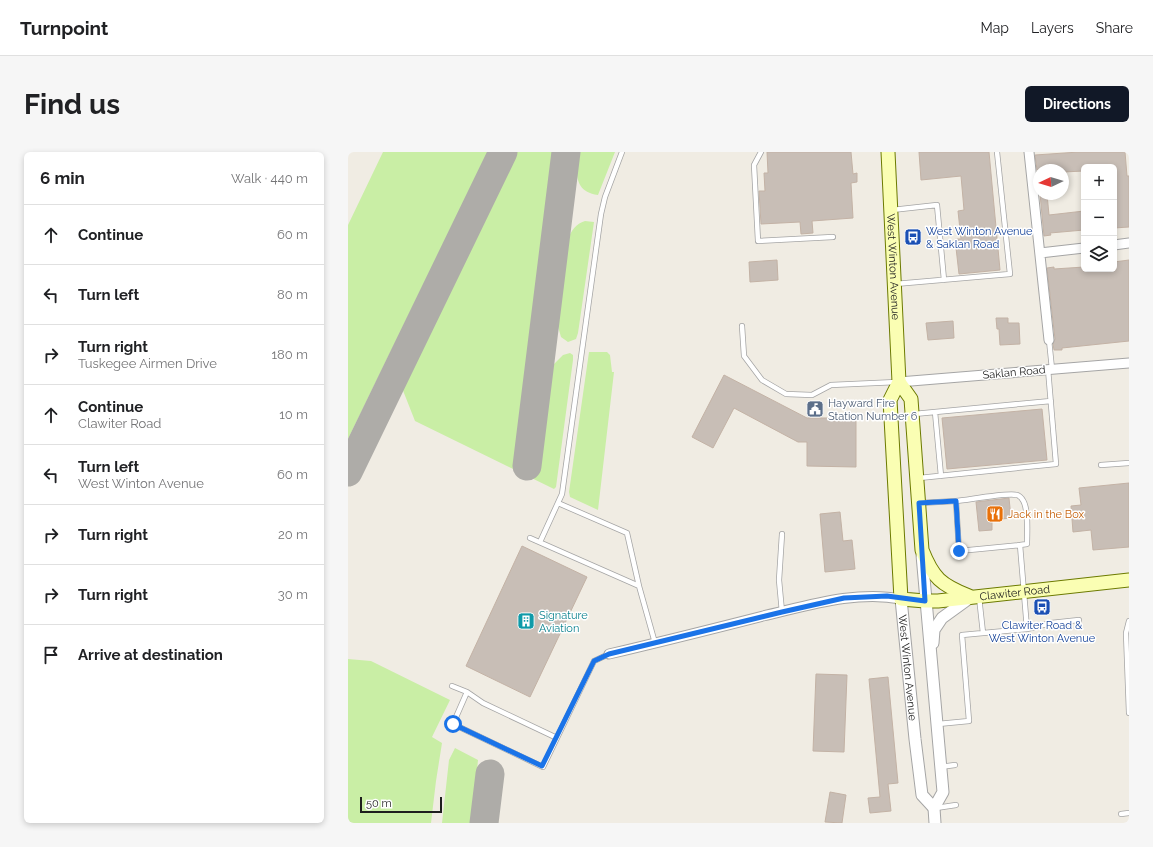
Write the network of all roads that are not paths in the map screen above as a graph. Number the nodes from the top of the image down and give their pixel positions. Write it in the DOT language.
graph roads {
  1 [pos="622,152"];
  2 [pos="761,152"];
  3 [pos="888,152"];
  4 [pos="997,152"];
  5 [pos="1029,152"];
  6 [pos="891,210"];
  7 [pos="833,237"];
  8 [pos="1129,243"];
  9 [pos="1117,245"];
  10 [pos="1081,248"];
  11 [pos="1040,253"];
  12 [pos="944,280"];
  13 [pos="895,284"];
  14 [pos="742,326"];
  15 [pos="1049,340"];
  16 [pos="1129,363"];
  17 [pos="1050,369"];
  18 [pos="899,382"];
  19 [pos="1052,401"];
  20 [pos="935,412"];
  21 [pos="912,414"];
  22 [pos="1129,463"];
  23 [pos="1101,465"];
  24 [pos="941,476"];
  25 [pos="917,478"];
  26 [pos="956,501"];
  27 [pos="919,503"];
  28 [pos="558,504"];
  29 [pos="782,534"];
  30 [pos="530,538"];
  31 [pos="540,542"];
  32 [pos="1020,545"];
  33 [pos="922,550"];
  34 [pos="1129,580"];
  35 [pos="639,586"];
  36 [pos="1024,592"];
  37 [pos="975,597"];
  38 [pos="901,599"];
  39 [pos="925,601"];
  40 [pos="782,612"];
  41 [pos="1079,620"];
  42 [pos="1129,621"];
  43 [pos="1027,629"];
  44 [pos="983,633"];
  45 [pos="655,643"];
  46 [pos="609,654"];
  47 [pos="931,661"];
  48 [pos="452,686"];
  49 [pos="467,692"];
  50 [pos="1129,713"];
  51 [pos="937,724"];
  52 [pos="557,738"];
  53 [pos="955,765"];
  54 [pos="940,767"];
  55 [pos="956,805"];
  56 [pos="934,808"];
  57 [pos="1129,813"];
  58 [pos="1121,814"];
  59 [pos="935,823"];
  1 -- 28 [label="lane"];
  2 -- 7 [label="lane"];
  3 -- 6 [label="main road, West Winton Avenue"];
  4 -- 12 [label="lane"];
  5 -- 11 [label="street"];
  6 -- 12 [label="lane"];
  6 -- 13 [label="main road, West Winton Avenue"];
  8 -- 9 [label="street"];
  10 -- 11 [label="street"];
  11 -- 15 [label="street"];
  12 -- 13 [label="lane"];
  13 -- 18 [label="main road, West Winton Avenue"];
  14 -- 18 [label="lane"];
  15 -- 17 [label="lane"];
  16 -- 17 [label="street, Saklan Road"];
  17 -- 18 [label="street, Saklan Road"];
  17 -- 19 [label="lane"];
  18 -- 21 [label="main road, West Winton Avenue"];
  18 -- 38 [label="main road, West Winton Avenue"];
  19 -- 20 [label="lane"];
  19 -- 24 [label="lane"];
  20 -- 21 [label="lane"];
  20 -- 24 [label="lane"];
  21 -- 25 [label="main road, West Winton Avenue"];
  22 -- 23 [label="lane"];
  24 -- 25 [label="lane"];
  25 -- 27 [label="main road, West Winton Avenue"];
  26 -- 27 [label="lane"];
  26 -- 32 [label="lane"];
  26 -- 32 [label="lane"];
  27 -- 33 [label="main road, West Winton Avenue"];
  28 -- 31 [label="lane"];
  28 -- 35 [label="lane"];
  29 -- 40 [label="lane"];
  30 -- 31 [label="lane"];
  31 -- 35 [label="lane"];
  32 -- 36 [label="lane"];
  33 -- 37 [label="main road"];
  33 -- 39 [label="street, West Winton Avenue"];
  34 -- 36 [label="main road, Clawiter Road"];
  35 -- 45 [label="lane"];
  36 -- 37 [label="main road, Clawiter Road"];
  36 -- 43 [label="lane"];
  37 -- 39 [label="main road, Clawiter Road"];
  37 -- 44 [label="lane"];
  37 -- 47 [label="street"];
  38 -- 39 [label="main road, Clawiter Road"];
  38 -- 40 [label="street"];
  38 -- 56 [label="street, West Winton Avenue"];
  39 -- 47 [label="street, West Winton Avenue"];
  40 -- 45 [label="street"];
  41 -- 43 [label="lane"];
  42 -- 50 [label="lane"];
  43 -- 44 [label="lane"];
  44 -- 51 [label="lane"];
  45 -- 46 [label="street"];
  46 -- 52 [label="lane"];
  47 -- 51 [label="street, West Winton Avenue"];
  48 -- 49 [label="lane"];
  49 -- 52 [label="lane"];
  49 -- 52 [label="lane"];
  51 -- 54 [label="street, West Winton Avenue"];
  53 -- 54 [label="lane"];
  54 -- 56 [label="street, West Winton Avenue"];
  55 -- 56 [label="lane"];
  56 -- 59 [label="street"];
  57 -- 58 [label="lane"];
}
